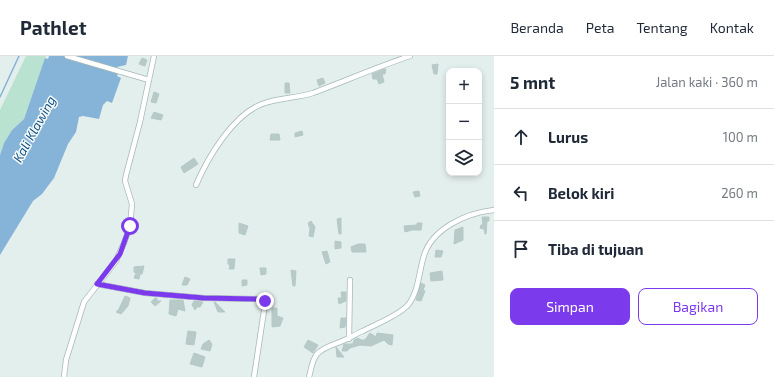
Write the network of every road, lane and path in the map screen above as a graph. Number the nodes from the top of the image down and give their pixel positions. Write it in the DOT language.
graph roads {
  1 [pos="67,56"];
  2 [pos="154,56"];
  3 [pos="410,56"];
  4 [pos="147,80"];
  5 [pos="196,185"];
  6 [pos="494,210"];
  7 [pos="350,280"];
  8 [pos="97,284"];
  9 [pos="348,339"];
  10 [pos="64,377"];
  11 [pos="254,377"];
  12 [pos="309,377"];
  1 -- 4 [label="street"];
  2 -- 4 [label="street"];
  3 -- 5 [label="street"];
  4 -- 8 [label="street"];
  6 -- 9 [label="street"];
  7 -- 9 [label="street"];
  8 -- 10 [label="street"];
  8 -- 11 [label="street"];
  9 -- 12 [label="street"];
}
